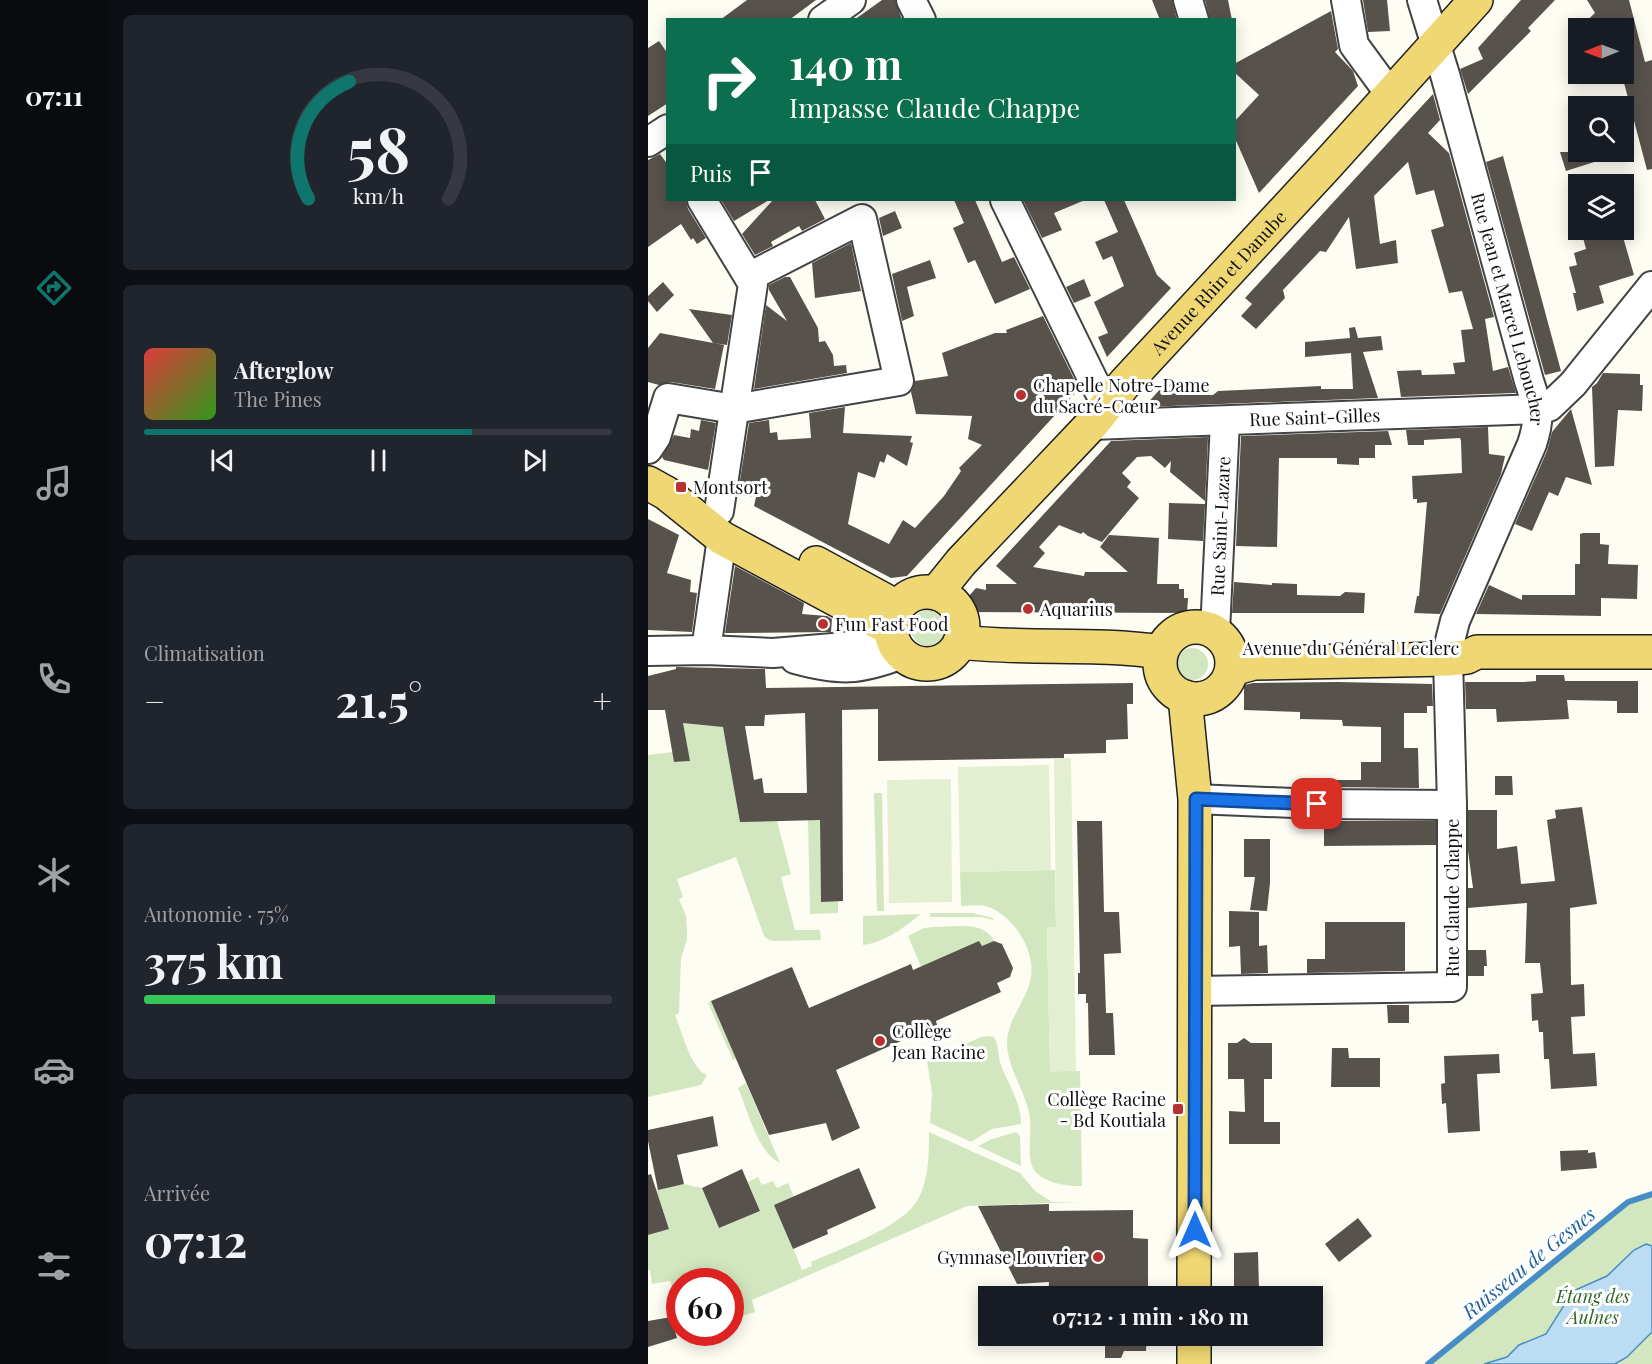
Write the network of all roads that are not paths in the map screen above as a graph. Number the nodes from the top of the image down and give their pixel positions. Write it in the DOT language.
graph roads {
  1 [pos="911,0"];
  2 [pos="1188,0"];
  3 [pos="1346,0"];
  4 [pos="1422,0"];
  5 [pos="1476,0"];
  6 [pos="920,18"];
  7 [pos="1193,18"];
  8 [pos="1436,43"];
  9 [pos="1390,94"];
  10 [pos="703,201"];
  11 [pos="1005,201"];
  12 [pos="749,277"];
  13 [pos="1652,286"];
  14 [pos="734,409"];
  15 [pos="1538,409"];
  16 [pos="1107,418"];
  17 [pos="1225,420"];
  18 [pos="648,449"];
  19 [pos="657,488"];
  20 [pos="720,524"];
  21 [pos="936,593"];
  22 [pos="895,632"];
  23 [pos="960,642"];
  24 [pos="1225,649"];
  25 [pos="706,650"];
  26 [pos="648,651"];
  27 [pos="1161,652"];
  28 [pos="1458,652"];
  29 [pos="1652,652"];
  30 [pos="1198,696"];
  31 [pos="1196,799"];
  32 [pos="1452,804"];
  33 [pos="1194,991"];
  34 [pos="1194,1286"];
  35 [pos="1194,1346"];
  36 [pos="1194,1364"];
  1 -- 6 [label="street"];
  2 -- 7 [label="street"];
  3 -- 9 [label="street"];
  4 -- 8 [label="street, Rue Jean et Marcel Leboucher"];
  5 -- 8 [label="main road, Avenue Rhin et Danube"];
  8 -- 9 [label="main road, Avenue Rhin et Danube"];
  8 -- 15 [label="street, Rue Jean et Marcel Leboucher"];
  9 -- 16 [label="main road, Avenue Rhin et Danube"];
  10 -- 12 [label="street"];
  11 -- 16 [label="street"];
  12 -- 14 [label="street"];
  12 -- 14 [label="street"];
  13 -- 15 [label="street"];
  14 -- 18 [label="street"];
  14 -- 20 [label="street"];
  15 -- 17 [label="street, Rue Saint-Gilles"];
  15 -- 28 [label="street, Rue Jean et Marcel Leboucher"];
  16 -- 17 [label="street, Rue Saint-Gilles"];
  16 -- 21 [label="main road, Avenue Rhin et Danube"];
  17 -- 24 [label="street, Rue Saint-Lazare"];
  19 -- 20 [label="main road"];
  20 -- 22 [label="main road"];
  20 -- 25 [label="street"];
  21 -- 22 [label="main road"];
  21 -- 23 [label="main road"];
  22 -- 23 [label="main road"];
  22 -- 25 [label="street"];
  23 -- 27 [label="main road"];
  24 -- 27 [label="main road"];
  24 -- 28 [label="main road, Avenue du Général Leclerc"];
  24 -- 30 [label="main road"];
  25 -- 26 [label="street"];
  27 -- 30 [label="main road"];
  28 -- 29 [label="main road, Avenue du Général Leclerc"];
  28 -- 32 [label="street, Rue Claude Chappe"];
  30 -- 31 [label="main road"];
  31 -- 32 [label="street"];
  31 -- 33 [label="main road"];
  32 -- 33 [label="street, Rue Claude Chappe"];
  33 -- 34 [label="main road"];
  35 -- 36 [label="main road"];
}
